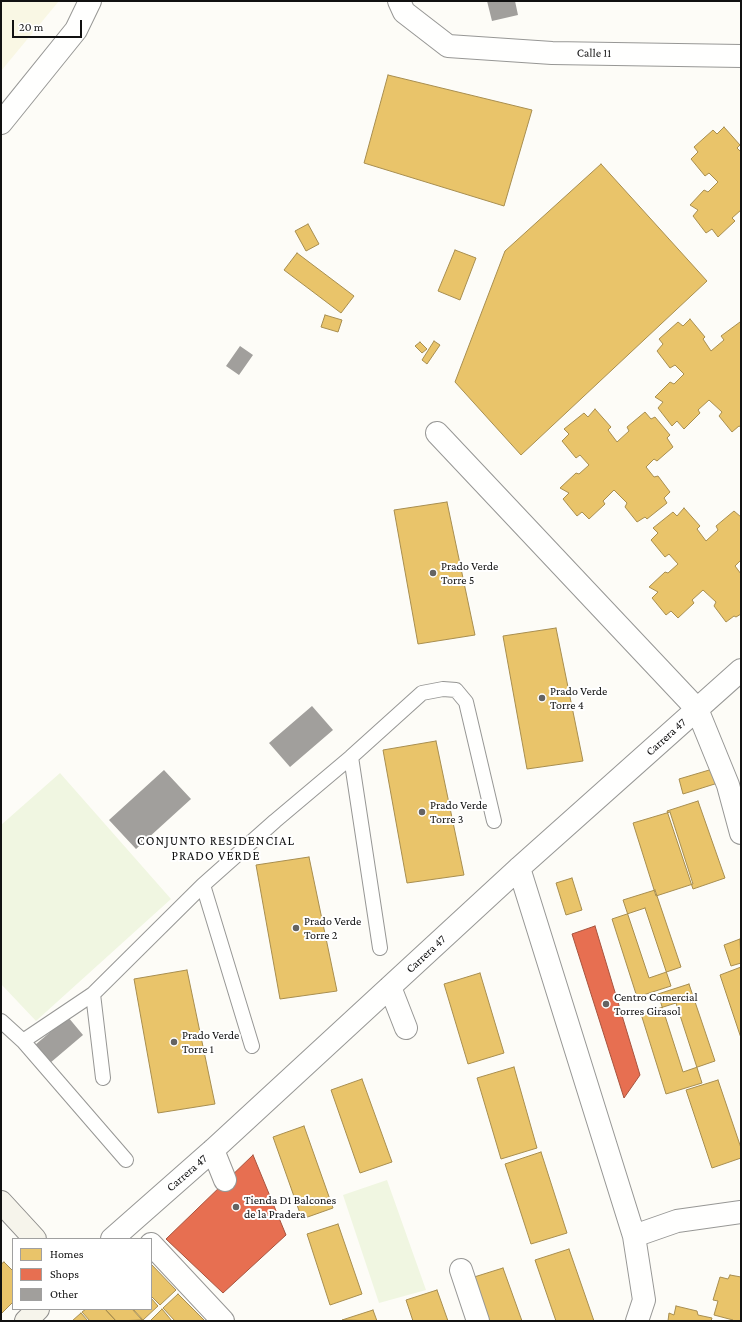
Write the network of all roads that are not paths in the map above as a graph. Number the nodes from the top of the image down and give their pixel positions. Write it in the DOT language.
graph roads {
  1 [pos="90,1"];
  2 [pos="399,1"];
  3 [pos="741,56"];
  4 [pos="1,123"];
  5 [pos="437,433"];
  6 [pos="741,670"];
  7 [pos="697,709"];
  8 [pos="351,757"];
  9 [pos="494,821"];
  10 [pos="741,833"];
  11 [pos="520,868"];
  12 [pos="203,885"];
  13 [pos="380,948"];
  14 [pos="390,988"];
  15 [pos="93,994"];
  16 [pos="1,1021"];
  17 [pos="406,1028"];
  18 [pos="23,1041"];
  19 [pos="252,1046"];
  20 [pos="103,1078"];
  21 [pos="213,1150"];
  22 [pos="126,1160"];
  23 [pos="225,1180"];
  24 [pos="1,1202"];
  25 [pos="741,1212"];
  26 [pos="130,1222"];
  27 [pos="634,1236"];
  28 [pos="34,1238"];
  29 [pos="113,1238"];
  30 [pos="145,1238"];
  31 [pos="152,1245"];
  32 [pos="461,1270"];
  33 [pos="37,1310"];
  34 [pos="26,1321"];
  35 [pos="222,1321"];
  36 [pos="478,1321"];
  37 [pos="637,1321"];
  1 -- 4 [label="street"];
  2 -- 3 [label="street, Calle 11"];
  5 -- 7 [label="street"];
  6 -- 7 [label="street, Carrera 47"];
  7 -- 10 [label="street"];
  7 -- 11 [label="street, Carrera 47"];
  8 -- 9 [label="lane"];
  8 -- 12 [label="lane"];
  8 -- 13 [label="lane"];
  11 -- 14 [label="street, Carrera 47"];
  11 -- 27 [label="street"];
  12 -- 15 [label="lane"];
  12 -- 19 [label="lane"];
  14 -- 17 [label="street"];
  14 -- 21 [label="street, Carrera 47"];
  15 -- 18 [label="lane"];
  15 -- 20 [label="lane"];
  16 -- 18 [label="lane"];
  18 -- 22 [label="lane"];
  21 -- 23 [label="street"];
  21 -- 26 [label="street, Carrera 47"];
  24 -- 28 [label="street"];
  25 -- 27 [label="street"];
  26 -- 29 [label="street, Carrera 47"];
  26 -- 30 [label="street"];
  27 -- 37 [label="street"];
  31 -- 35 [label="street"];
  32 -- 36 [label="street"];
  33 -- 34 [label="street"];
}
